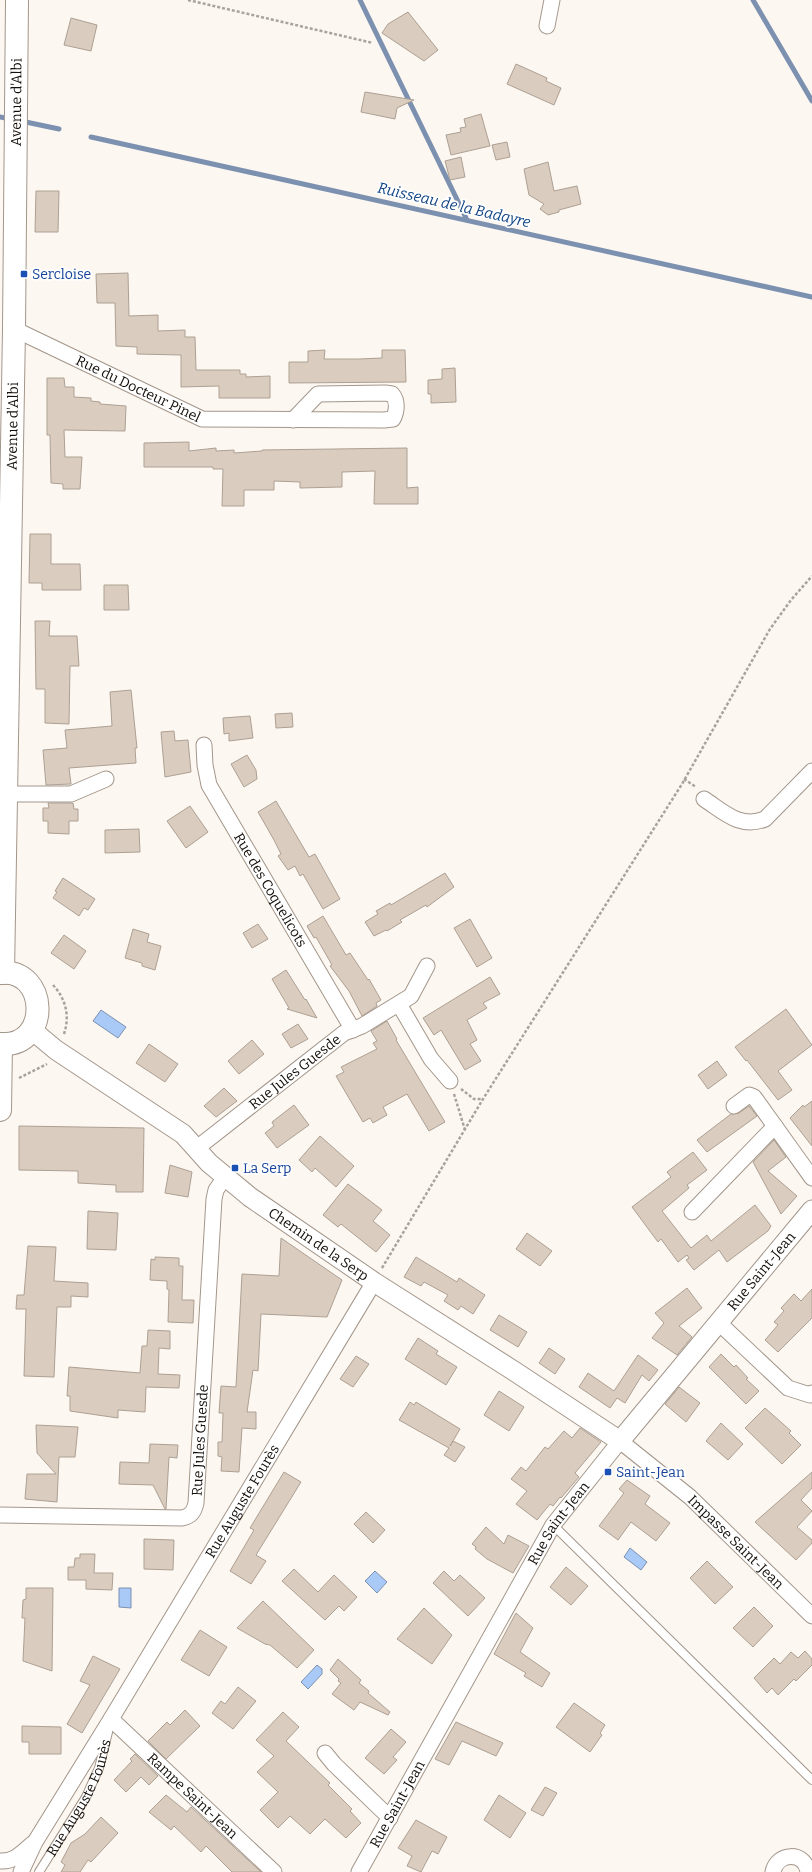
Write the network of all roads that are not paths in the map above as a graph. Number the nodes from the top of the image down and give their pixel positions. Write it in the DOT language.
graph roads {
  1 [pos="17,0"];
  2 [pos="552,0"];
  3 [pos="547,26"];
  4 [pos="14,329"];
  5 [pos="293,420"];
  6 [pos="204,745"];
  7 [pos="812,771"];
  8 [pos="106,779"];
  9 [pos="7,794"];
  10 [pos="704,799"];
  11 [pos="427,966"];
  12 [pos="1,973"];
  13 [pos="399,1004"];
  14 [pos="32,1030"];
  15 [pos="353,1030"];
  16 [pos="1,1044"];
  17 [pos="450,1081"];
  18 [pos="734,1106"];
  19 [pos="0,1110"];
  20 [pos="775,1126"];
  21 [pos="197,1148"];
  22 [pos="225,1177"];
  23 [pos="812,1178"];
  24 [pos="812,1210"];
  25 [pos="692,1212"];
  26 [pos="374,1282"];
  27 [pos="718,1322"];
  28 [pos="812,1393"];
  29 [pos="620,1441"];
  30 [pos="0,1515"];
  31 [pos="553,1525"];
  32 [pos="812,1616"];
  33 [pos="111,1719"];
  34 [pos="325,1753"];
  35 [pos="812,1780"];
  36 [pos="390,1818"];
  37 [pos="35,1842"];
  38 [pos="0,1861"];
  39 [pos="21,1872"];
  40 [pos="39,1872"];
  41 [pos="274,1872"];
  42 [pos="359,1872"];
  43 [pos="773,1872"];
  44 [pos="808,1872"];
  1 -- 4 [label="main road, Avenue d'Albi"];
  2 -- 3 [label="street"];
  4 -- 5 [label="street, Rue du Docteur Pinel"];
  4 -- 9 [label="main road, Avenue d'Albi"];
  5 -- 5 [label="street, Rue du Docteur Pinel"];
  6 -- 15 [label="street, Rue des Coquelicots"];
  7 -- 10 [label="street"];
  8 -- 9 [label="street"];
  9 -- 12 [label="main road, Avenue d'Albi"];
  11 -- 13 [label="street, Rue Jules Guesde"];
  12 -- 14 [label="main road"];
  13 -- 15 [label="street, Rue Jules Guesde"];
  13 -- 17 [label="street"];
  14 -- 16 [label="main road"];
  14 -- 21 [label="street, Chemin de la Serp"];
  15 -- 21 [label="street, Rue Jules Guesde"];
  16 -- 19 [label="main road"];
  18 -- 20 [label="street"];
  20 -- 23 [label="street"];
  20 -- 25 [label="street"];
  21 -- 22 [label="street, Chemin de la Serp"];
  22 -- 26 [label="street, Chemin de la Serp"];
  22 -- 30 [label="street, Rue Jules Guesde"];
  24 -- 27 [label="street, Rue Saint-Jean"];
  26 -- 29 [label="street, Chemin de la Serp"];
  26 -- 33 [label="street, Rue Auguste Fourès"];
  27 -- 28 [label="street"];
  27 -- 29 [label="street, Rue Saint-Jean"];
  29 -- 31 [label="street, Rue Saint-Jean"];
  29 -- 32 [label="street, Impasse Saint-Jean"];
  31 -- 35 [label="lane"];
  31 -- 36 [label="street, Rue Saint-Jean"];
  33 -- 37 [label="street, Rue Auguste Fourès"];
  33 -- 40 [label="lane, Rue Auguste Fourès"];
  33 -- 41 [label="street, Rampe Saint-Jean"];
  34 -- 36 [label="street"];
  36 -- 42 [label="street, Rue Saint-Jean"];
  37 -- 38 [label="street, Rue Auguste Fourès"];
  37 -- 39 [label="street, Rue Auguste Fourès"];
  43 -- 44 [label="street"];
}
